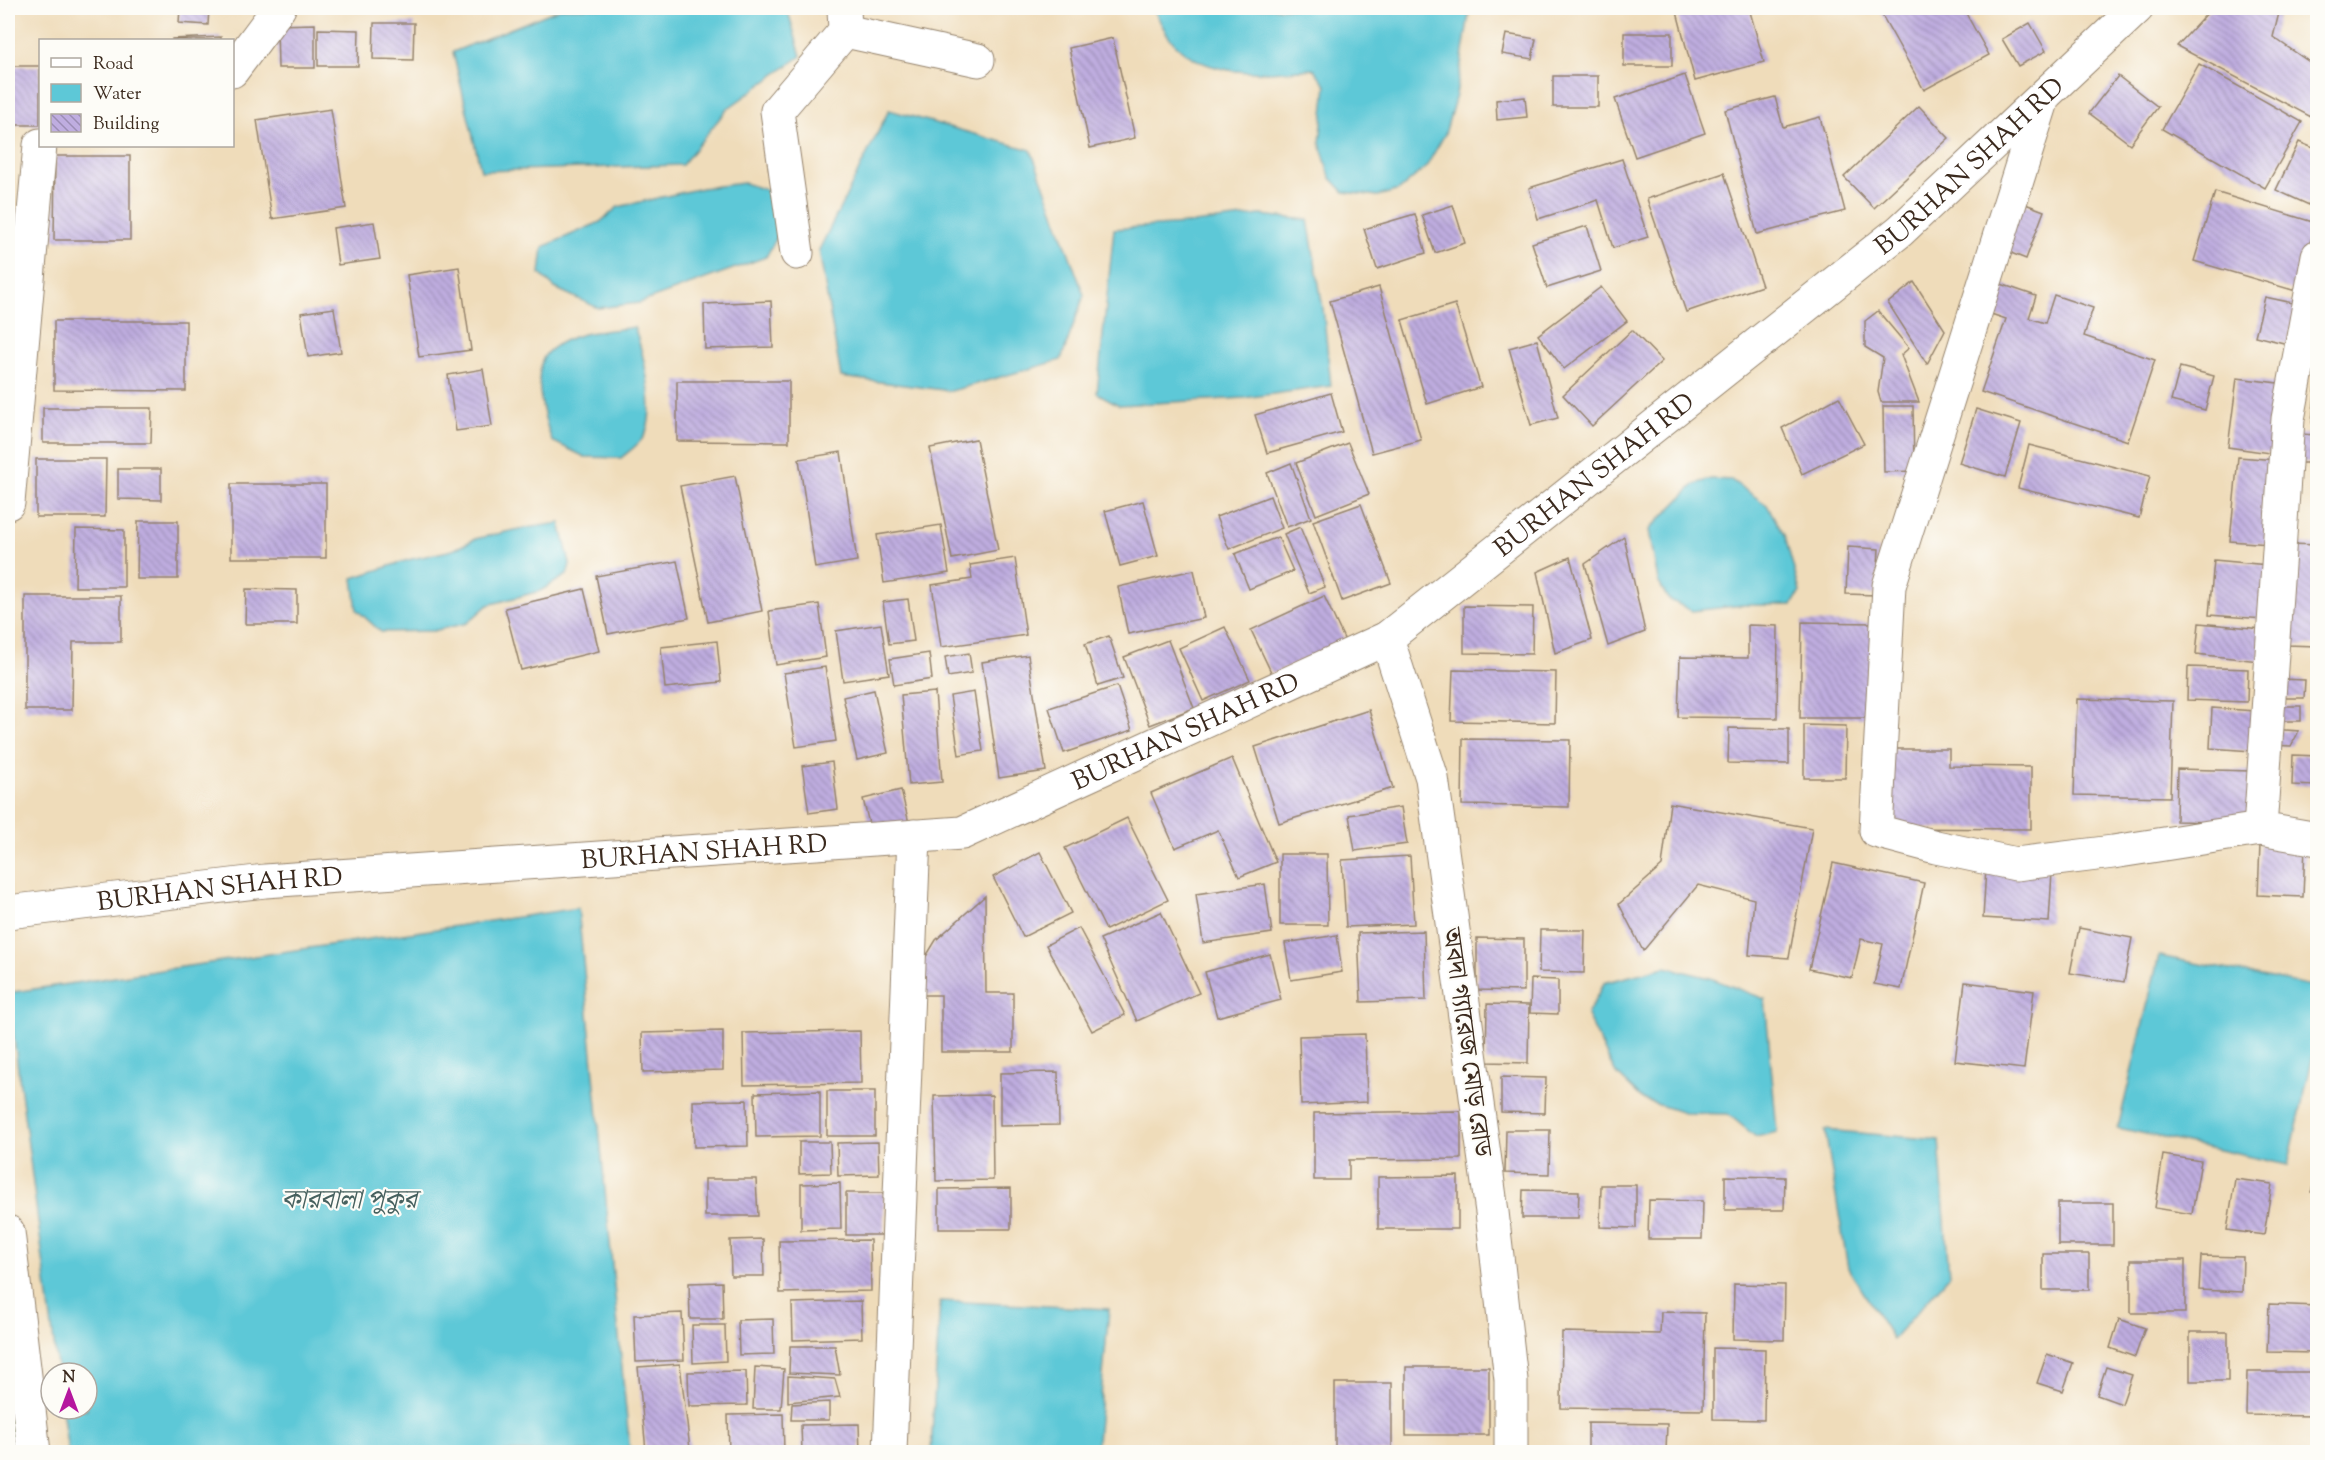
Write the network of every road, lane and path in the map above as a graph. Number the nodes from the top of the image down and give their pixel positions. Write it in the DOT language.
graph roads {
  1 [pos="279,8"];
  2 [pos="2136,8"];
  3 [pos="844,19"];
  4 [pos="978,60"];
  5 [pos="234,68"];
  6 [pos="2044,95"];
  7 [pos="40,147"];
  8 [pos="797,254"];
  9 [pos="2318,256"];
  10 [pos="14,363"];
  11 [pos="8,503"];
  12 [pos="1387,638"];
  13 [pos="2260,829"];
  14 [pos="914,836"];
  15 [pos="2318,839"];
  16 [pos="8,912"];
  17 [pos="8,1232"];
  18 [pos="34,1452"];
  19 [pos="890,1452"];
  20 [pos="1511,1452"];
  1 -- 5 [label="street"];
  2 -- 6 [label="street, BURHAN SHAH RD"];
  3 -- 4 [label="street"];
  3 -- 8 [label="street"];
  6 -- 12 [label="street, BURHAN SHAH RD"];
  6 -- 13 [label="street"];
  7 -- 10 [label="street"];
  9 -- 13 [label="street"];
  10 -- 11 [label="street"];
  12 -- 14 [label="street, BURHAN SHAH RD"];
  12 -- 20 [label="street, অবদা গ্যারেজ মোড় রোড"];
  13 -- 15 [label="street"];
  14 -- 16 [label="street, BURHAN SHAH RD"];
  14 -- 19 [label="street"];
  17 -- 18 [label="street"];
}
